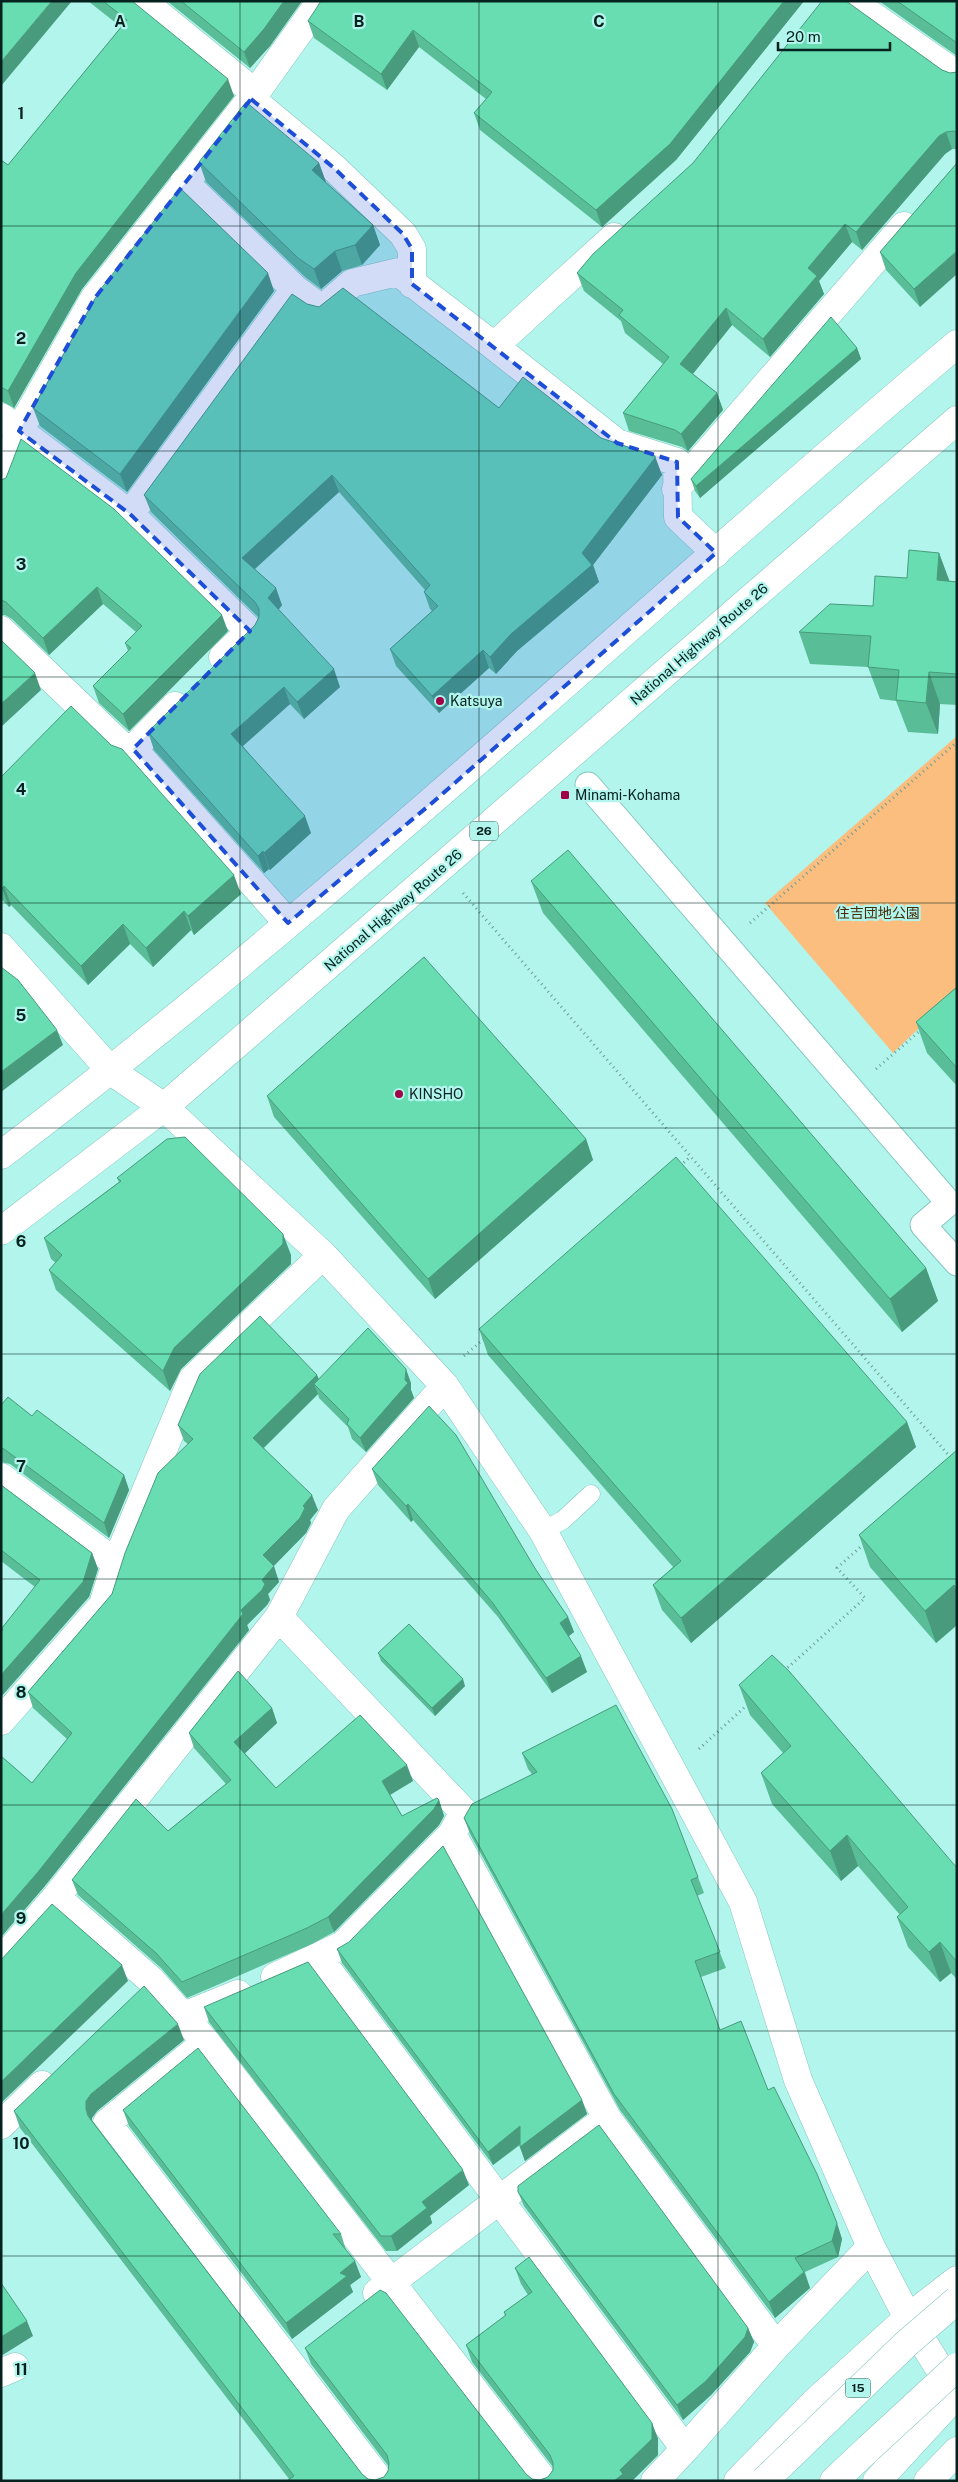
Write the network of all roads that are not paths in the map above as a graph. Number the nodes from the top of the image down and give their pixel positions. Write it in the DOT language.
graph roads {
  1 [pos="142,1"];
  2 [pos="321,1"];
  3 [pos="851,1"];
  4 [pos="957,76"];
  5 [pos="253,96"];
  6 [pos="184,182"];
  7 [pos="918,210"];
  8 [pos="630,223"];
  9 [pos="412,284"];
  10 [pos="295,288"];
  11 [pos="957,344"];
  12 [pos="494,346"];
  13 [pos="957,420"];
  14 [pos="10,424"];
  15 [pos="1,483"];
  16 [pos="676,489"];
  17 [pos="130,514"];
  18 [pos="716,553"];
  19 [pos="1,630"];
  20 [pos="133,748"];
  21 [pos="588,785"];
  22 [pos="288,923"];
  23 [pos="1,947"];
  24 [pos="111,1071"];
  25 [pos="164,1107"];
  26 [pos="1,1155"];
  27 [pos="1,1231"];
  28 [pos="323,1255"];
  29 [pos="957,1263"];
  30 [pos="444,1386"];
  31 [pos="1,1477"];
  32 [pos="591,1494"];
  33 [pos="543,1531"];
  34 [pos="116,1563"];
  35 [pos="279,1618"];
  36 [pos="1,1721"];
  37 [pos="452,1834"];
  38 [pos="56,1898"];
  39 [pos="320,1958"];
  40 [pos="1,1961"];
  41 [pos="151,1980"];
  42 [pos="130,2001"];
  43 [pos="184,2016"];
  44 [pos="206,2042"];
  45 [pos="58,2070"];
  46 [pos="607,2118"];
  47 [pos="1,2125"];
  48 [pos="498,2201"];
  49 [pos="871,2247"];
  50 [pos="957,2280"];
  51 [pos="391,2283"];
  52 [pos="957,2300"];
  53 [pos="360,2307"];
  54 [pos="908,2318"];
  55 [pos="776,2346"];
  56 [pos="957,2367"];
  57 [pos="956,2396"];
  58 [pos="685,2449"];
  59 [pos="957,2451"];
  60 [pos="380,2481"];
  61 [pos="544,2481"];
  62 [pos="655,2481"];
  63 [pos="738,2481"];
  64 [pos="764,2481"];
  65 [pos="834,2481"];
  66 [pos="877,2481"];
  67 [pos="928,2481"];
  1 -- 5 [label="main road"];
  2 -- 5 [label="main road"];
  3 -- 4 [label="main road"];
  5 -- 6 [label="main road"];
  5 -- 9 [label="main road"];
  6 -- 10 [label="main road"];
  6 -- 14 [label="main road"];
  7 -- 16 [label="main road"];
  8 -- 12 [label="main road"];
  9 -- 10 [label="main road"];
  9 -- 12 [label="main road"];
  10 -- 17 [label="main road"];
  11 -- 18 [label="main road"];
  12 -- 16 [label="main road"];
  13 -- 25 [label="main road, National Highway Route 26 / 26"];
  14 -- 15 [label="main road"];
  14 -- 17 [label="main road"];
  16 -- 18 [label="main road"];
  17 -- 20 [label="main road"];
  18 -- 22 [label="main road"];
  19 -- 20 [label="main road"];
  20 -- 22 [label="main road"];
  21 -- 29 [label="street"];
  22 -- 24 [label="main road"];
  23 -- 24 [label="main road"];
  24 -- 25 [label="main road"];
  24 -- 26 [label="main road"];
  25 -- 27 [label="main road, National Highway Route 26 / 26"];
  25 -- 28 [label="main road"];
  28 -- 30 [label="main road"];
  28 -- 34 [label="main road"];
  30 -- 33 [label="main road"];
  30 -- 35 [label="main road"];
  31 -- 34 [label="main road"];
  32 -- 33 [label="lane"];
  33 -- 49 [label="main road"];
  34 -- 36 [label="main road"];
  35 -- 37 [label="main road"];
  35 -- 38 [label="main road"];
  37 -- 39 [label="main road"];
  37 -- 46 [label="main road"];
  38 -- 40 [label="main road"];
  38 -- 41 [label="main road"];
  39 -- 43 [label="main road"];
  39 -- 48 [label="main road"];
  41 -- 42 [label="main road"];
  41 -- 43 [label="main road"];
  43 -- 44 [label="main road"];
  44 -- 51 [label="main road"];
  44 -- 60 [label="main road"];
  45 -- 47 [label="main road"];
  46 -- 48 [label="main road"];
  46 -- 55 [label="main road"];
  48 -- 51 [label="main road"];
  48 -- 58 [label="main road"];
  49 -- 54 [label="main road"];
  49 -- 55 [label="main road"];
  50 -- 54 [label="main road"];
  51 -- 53 [label="main road"];
  51 -- 61 [label="main road"];
  52 -- 64 [label="main road, 15, bridge"];
  54 -- 57 [label="main road"];
  54 -- 63 [label="main road"];
  55 -- 58 [label="main road"];
  56 -- 65 [label="main road, bridge"];
  57 -- 66 [label="main road"];
  58 -- 62 [label="main road"];
  59 -- 67 [label="main road"];
}
